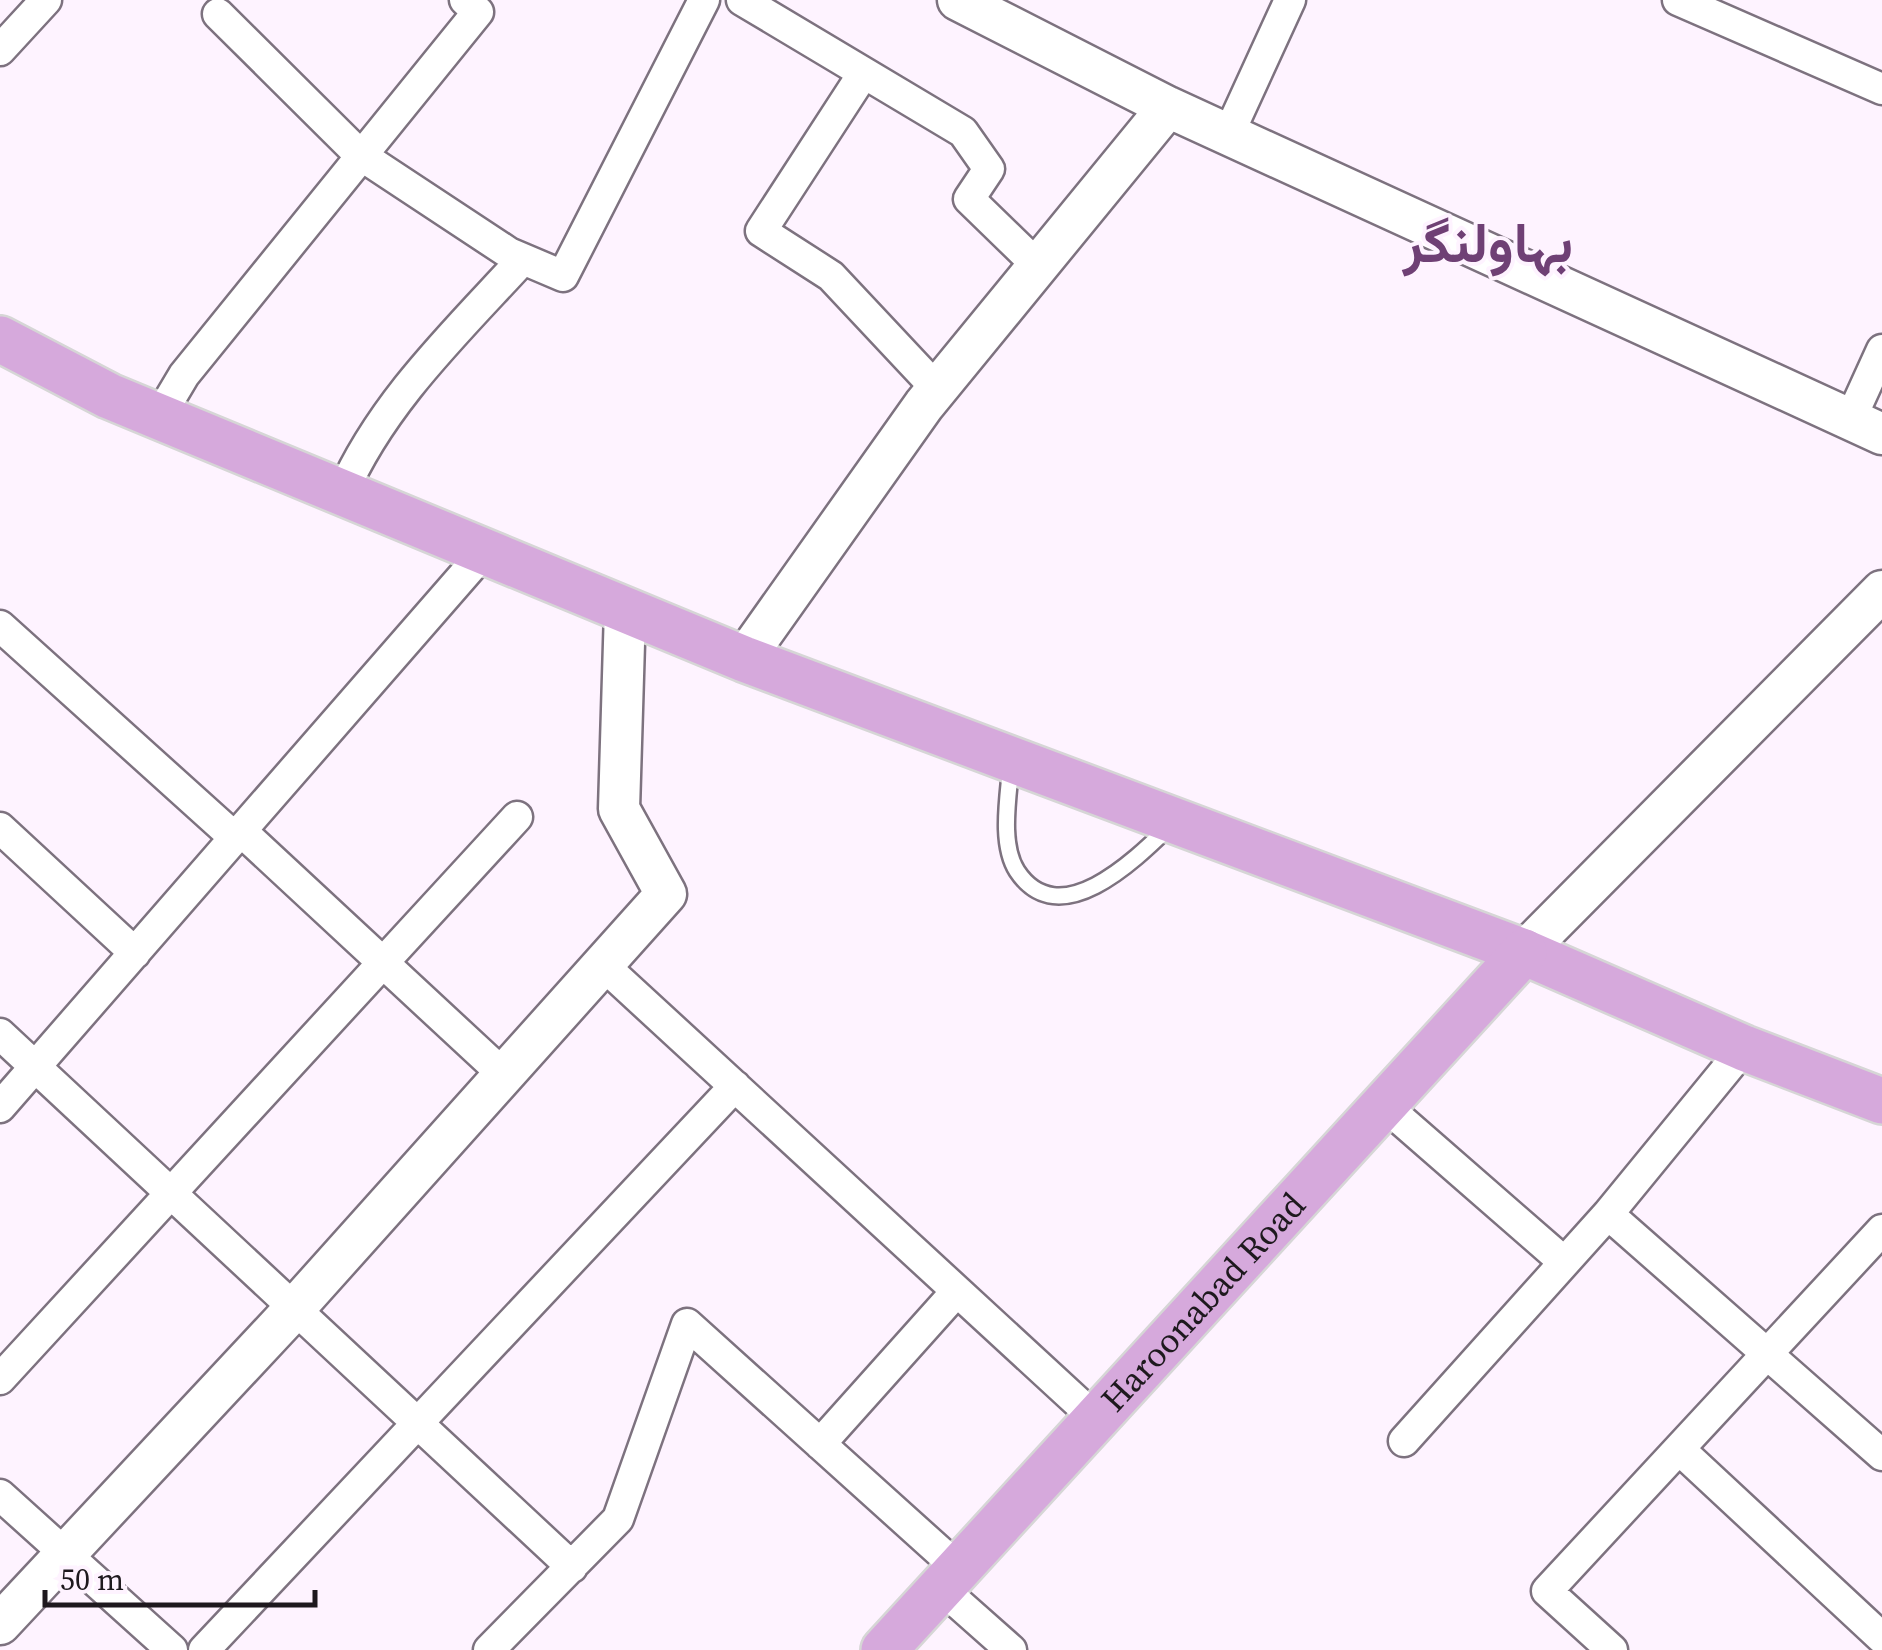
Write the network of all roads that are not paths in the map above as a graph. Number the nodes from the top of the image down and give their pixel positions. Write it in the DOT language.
graph roads {
  1 [pos="46,0"];
  2 [pos="464,0"];
  3 [pos="704,0"];
  4 [pos="742,0"];
  5 [pos="958,0"];
  6 [pos="1290,0"];
  7 [pos="1678,0"];
  8 [pos="218,14"];
  9 [pos="0,50"];
  10 [pos="863,74"];
  11 [pos="1882,88"];
  12 [pos="1168,107"];
  13 [pos="1230,133"];
  14 [pos="359,154"];
  15 [pos="523,259"];
  16 [pos="1038,266"];
  17 [pos="0,339"];
  18 [pos="1882,350"];
  19 [pos="20,357"];
  20 [pos="937,389"];
  21 [pos="159,417"];
  22 [pos="1866,426"];
  23 [pos="342,494"];
  24 [pos="484,552"];
  25 [pos="1882,590"];
  26 [pos="624,610"];
  27 [pos="0,626"];
  28 [pos="744,659"];
  29 [pos="1012,760"];
  30 [pos="517,817"];
  31 [pos="1175,821"];
  32 [pos="0,828"];
  33 [pos="238,834"];
  34 [pos="1524,952"];
  35 [pos="135,953"];
  36 [pos="385,964"];
  37 [pos="603,965"];
  38 [pos="0,1034"];
  39 [pos="1744,1048"];
  40 [pos="37,1068"];
  41 [pos="504,1075"];
  42 [pos="736,1086"];
  43 [pos="1882,1101"];
  44 [pos="1384,1105"];
  45 [pos="0,1107"];
  46 [pos="171,1191"];
  47 [pos="1608,1214"];
  48 [pos="1882,1230"];
  49 [pos="1564,1262"];
  50 [pos="957,1291"];
  51 [pos="297,1306"];
  52 [pos="1768,1353"];
  53 [pos="0,1379"];
  54 [pos="1096,1419"];
  55 [pos="419,1425"];
  56 [pos="1404,1440"];
  57 [pos="820,1444"];
  58 [pos="1678,1449"];
  59 [pos="1882,1455"];
  60 [pos="0,1495"];
  61 [pos="66,1554"];
  62 [pos="572,1567"];
  63 [pos="949,1578"];
  64 [pos="0,1624"];
  65 [pos="1882,1638"];
  66 [pos="172,1650"];
  67 [pos="204,1650"];
  68 [pos="490,1650"];
  69 [pos="884,1650"];
  70 [pos="1011,1650"];
  71 [pos="1612,1650"];
  1 -- 9 [label="street"];
  2 -- 14 [label="street"];
  3 -- 15 [label="street"];
  4 -- 10 [label="street"];
  5 -- 12 [label="street"];
  6 -- 13 [label="street"];
  7 -- 11 [label="street"];
  8 -- 14 [label="street"];
  10 -- 16 [label="street"];
  10 -- 20 [label="street"];
  12 -- 13 [label="street"];
  12 -- 16 [label="street"];
  13 -- 22 [label="street"];
  14 -- 15 [label="street"];
  14 -- 21 [label="street"];
  15 -- 23 [label="street"];
  16 -- 20 [label="street"];
  17 -- 19 [label="main road"];
  18 -- 22 [label="street"];
  19 -- 21 [label="main road"];
  20 -- 28 [label="street"];
  21 -- 23 [label="main road"];
  23 -- 24 [label="main road"];
  24 -- 26 [label="main road"];
  24 -- 33 [label="street"];
  25 -- 34 [label="street"];
  26 -- 28 [label="main road"];
  26 -- 37 [label="street"];
  27 -- 33 [label="street"];
  28 -- 29 [label="main road"];
  29 -- 31 [label="main road"];
  29 -- 31 [label="lane"];
  30 -- 36 [label="street"];
  31 -- 34 [label="main road"];
  32 -- 35 [label="street"];
  33 -- 35 [label="street"];
  33 -- 36 [label="street"];
  34 -- 39 [label="main road"];
  34 -- 44 [label="main road, Haroonabad Road"];
  35 -- 40 [label="street"];
  36 -- 41 [label="street"];
  36 -- 46 [label="street"];
  37 -- 41 [label="street"];
  37 -- 42 [label="street"];
  38 -- 40 [label="street"];
  39 -- 43 [label="main road"];
  39 -- 47 [label="street"];
  40 -- 45 [label="street"];
  40 -- 46 [label="street"];
  41 -- 51 [label="street"];
  42 -- 50 [label="street"];
  42 -- 55 [label="street"];
  44 -- 49 [label="street"];
  44 -- 54 [label="main road, Haroonabad Road"];
  46 -- 51 [label="street"];
  46 -- 53 [label="street"];
  47 -- 49 [label="street"];
  47 -- 52 [label="street"];
  48 -- 52 [label="street"];
  49 -- 56 [label="street"];
  50 -- 54 [label="street"];
  50 -- 57 [label="street"];
  51 -- 55 [label="street"];
  51 -- 61 [label="street"];
  52 -- 58 [label="street"];
  52 -- 59 [label="street"];
  54 -- 63 [label="main road, Haroonabad Road"];
  55 -- 62 [label="street"];
  55 -- 67 [label="street"];
  57 -- 62 [label="street"];
  57 -- 63 [label="street"];
  58 -- 65 [label="street"];
  58 -- 71 [label="street"];
  60 -- 61 [label="street"];
  61 -- 64 [label="street"];
  61 -- 66 [label="street"];
  62 -- 68 [label="street"];
  63 -- 69 [label="main road, Haroonabad Road"];
  63 -- 70 [label="street"];
}
